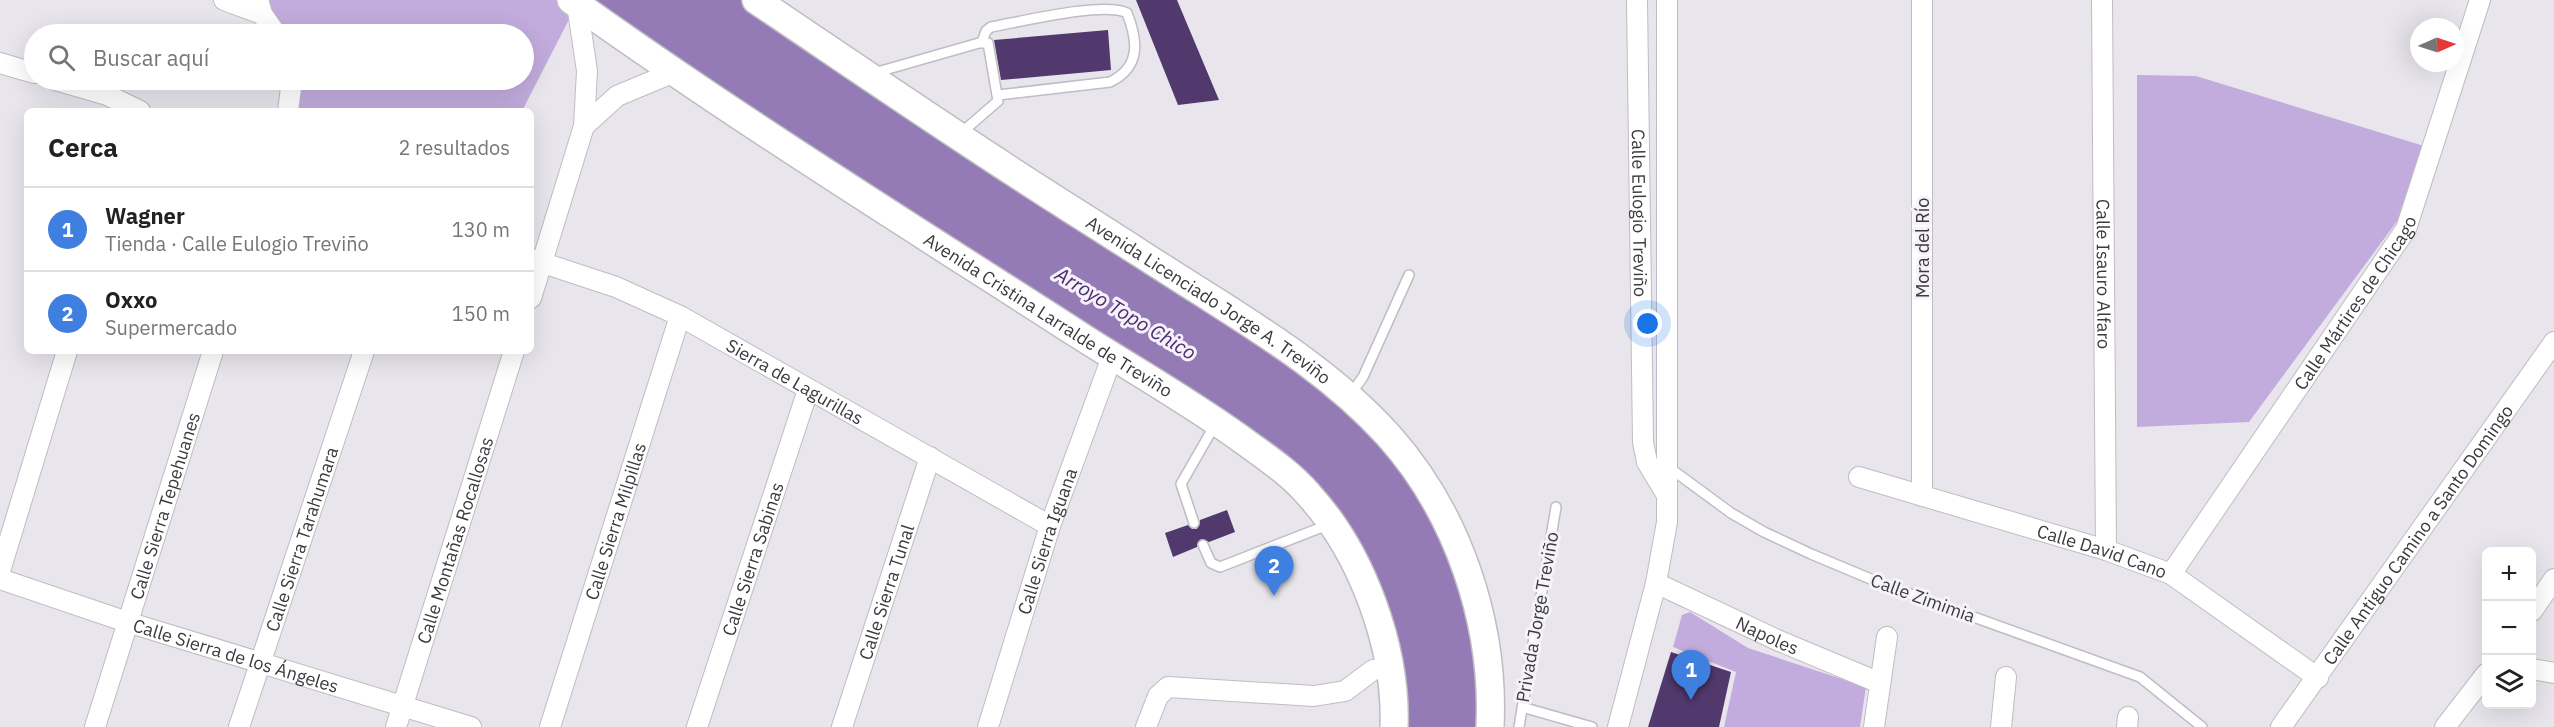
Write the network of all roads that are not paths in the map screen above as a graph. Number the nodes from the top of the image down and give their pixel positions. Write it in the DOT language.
graph roads {
  1 [pos="224,0"];
  2 [pos="756,0"];
  3 [pos="1637,0"];
  4 [pos="1667,0"];
  5 [pos="1922,0"];
  6 [pos="2102,0"];
  7 [pos="2480,0"];
  8 [pos="574,2"];
  9 [pos="260,7"];
  10 [pos="270,24"];
  11 [pos="982,42"];
  12 [pos="1,67"];
  13 [pos="24,71"];
  14 [pos="672,73"];
  15 [pos="867,75"];
  16 [pos="90,90"];
  17 [pos="291,90"];
  18 [pos="998,95"];
  19 [pos="134,108"];
  20 [pos="288,108"];
  21 [pos="584,126"];
  22 [pos="957,137"];
  23 [pos="1637,170"];
  24 [pos="1669,170"];
  25 [pos="537,260"];
  26 [pos="1409,275"];
  27 [pos="534,279"];
  28 [pos="680,316"];
  29 [pos="66,354"];
  30 [pos="212,354"];
  31 [pos="363,354"];
  32 [pos="513,354"];
  33 [pos="2551,354"];
  34 [pos="1112,357"];
  35 [pos="808,390"];
  36 [pos="1348,396"];
  37 [pos="1217,421"];
  38 [pos="930,458"];
  39 [pos="1647,462"];
  40 [pos="1667,466"];
  41 [pos="1859,477"];
  42 [pos="1665,492"];
  43 [pos="1922,495"];
  44 [pos="1556,507"];
  45 [pos="1194,523"];
  46 [pos="1332,523"];
  47 [pos="1050,526"];
  48 [pos="1203,545"];
  49 [pos="2106,550"];
  50 [pos="1350,555"];
  51 [pos="0,571"];
  52 [pos="2171,574"];
  53 [pos="0,579"];
  54 [pos="2554,579"];
  55 [pos="1656,583"];
  56 [pos="2536,605"];
  57 [pos="127,622"];
  58 [pos="1887,637"];
  59 [pos="259,662"];
  60 [pos="1373,670"];
  61 [pos="2536,670"];
  62 [pos="2554,673"];
  63 [pos="2006,677"];
  64 [pos="2318,678"];
  65 [pos="2482,680"];
  66 [pos="1880,683"];
  67 [pos="403,705"];
  68 [pos="1522,707"];
  69 [pos="1492,722"];
  70 [pos="95,727"];
  71 [pos="239,727"];
  72 [pos="396,727"];
  73 [pos="471,727"];
  74 [pos="550,727"];
  75 [pos="697,727"];
  76 [pos="842,727"];
  77 [pos="988,727"];
  78 [pos="1146,727"];
  79 [pos="1377,727"];
  80 [pos="1394,727"];
  81 [pos="1519,727"];
  82 [pos="1592,727"];
  83 [pos="1618,727"];
  84 [pos="1874,727"];
  85 [pos="2001,727"];
  86 [pos="2202,727"];
  87 [pos="2281,727"];
  88 [pos="2445,727"];
  1 -- 9 [label="street"];
  2 -- 15 [label="main road, Avenida Licenciado Jorge A. Treviño"];
  3 -- 23 [label="street, Calle Eulogio Treviño"];
  4 -- 24 [label="street, Calle Eulogio Treviño"];
  5 -- 43 [label="street, Mora del Río"];
  6 -- 49 [label="street, Calle Isauro Alfaro"];
  7 -- 52 [label="street, Calle Mártires de Chicago"];
  8 -- 14 [label="main road, Avenida Cristina Larralde de Treviño"];
  8 -- 21 [label="street"];
  9 -- 10 [label="street"];
  11 -- 15 [label="lane"];
  11 -- 18 [label="lane"];
  11 -- 18 [label="lane"];
  12 -- 13 [label="street"];
  14 -- 21 [label="street"];
  14 -- 34 [label="main road, Avenida Cristina Larralde de Treviño"];
  15 -- 22 [label="main road, Avenida Licenciado Jorge A. Treviño"];
  16 -- 19 [label="street"];
  17 -- 20 [label="street"];
  18 -- 22 [label="lane"];
  21 -- 25 [label="street"];
  22 -- 36 [label="main road, Avenida Licenciado Jorge A. Treviño"];
  23 -- 24 [label="street"];
  23 -- 39 [label="street, Calle Eulogio Treviño"];
  24 -- 40 [label="street, Calle Eulogio Treviño"];
  25 -- 27 [label="street"];
  25 -- 28 [label="street, Sierra de Lagurillas"];
  26 -- 36 [label="lane"];
  28 -- 35 [label="street, Sierra de Lagurillas"];
  28 -- 74 [label="street, Calle Sierra Milpillas"];
  29 -- 51 [label="street"];
  30 -- 57 [label="street, Calle Sierra Tepehuanes"];
  31 -- 59 [label="street, Calle Sierra Tarahumara"];
  32 -- 67 [label="street, Calle Montañas Rocallosas"];
  33 -- 64 [label="street, Calle Antiguo Camino a Santo Domingo"];
  34 -- 37 [label="main road, Avenida Cristina Larralde de Treviño"];
  34 -- 47 [label="street, Calle Sierra Iguana"];
  35 -- 38 [label="street, Sierra de Lagurillas"];
  35 -- 75 [label="street, Calle Sierra Sabinas"];
  36 -- 69 [label="main road, Avenida Licenciado Jorge A. Treviño"];
  37 -- 45 [label="lane"];
  37 -- 46 [label="main road, Avenida Cristina Larralde de Treviño"];
  38 -- 47 [label="street, Sierra de Lagurillas"];
  38 -- 76 [label="street, Calle Sierra Tunal"];
  39 -- 40 [label="lane, Calle Zimimia"];
  39 -- 42 [label="street, Calle Eulogio Treviño"];
  40 -- 42 [label="street, Calle Eulogio Treviño"];
  40 -- 86 [label="lane, Calle Zimimia"];
  41 -- 43 [label="street, Calle David Cano"];
  42 -- 55 [label="street, Calle Eulogio Treviño"];
  43 -- 49 [label="street, Calle David Cano"];
  44 -- 68 [label="lane, Privada Jorge Treviño"];
  46 -- 48 [label="lane"];
  46 -- 50 [label="main road, Avenida Cristina Larralde de Treviño"];
  47 -- 77 [label="street, Calle Sierra Iguana"];
  49 -- 52 [label="street, Calle David Cano"];
  50 -- 60 [label="main road"];
  50 -- 80 [label="main road, Avenida Cristina Larralde de Treviño"];
  52 -- 64 [label="street, Calle David Cano"];
  53 -- 57 [label="street, Calle Sierra de los Ángeles"];
  54 -- 56 [label="street"];
  55 -- 66 [label="street, Napoles"];
  55 -- 83 [label="street, Calle Eulogio Treviño"];
  57 -- 59 [label="street, Calle Sierra de los Ángeles"];
  57 -- 70 [label="street, Calle Sierra Tepehuanes"];
  58 -- 66 [label="street"];
  59 -- 67 [label="street, Calle Sierra de los Ángeles"];
  59 -- 71 [label="street, Calle Sierra Tarahumara"];
  60 -- 78 [label="street"];
  60 -- 79 [label="main road"];
  61 -- 62 [label="street"];
  63 -- 85 [label="street"];
  64 -- 87 [label="street, Calle Antiguo Camino a Santo Domingo"];
  65 -- 88 [label="street"];
  66 -- 84 [label="street"];
  67 -- 72 [label="street, Calle Montañas Rocallosas"];
  67 -- 73 [label="street, Calle Sierra de los Ángeles"];
  68 -- 81 [label="lane, Privada Jorge Treviño"];
  68 -- 82 [label="lane"];
}
